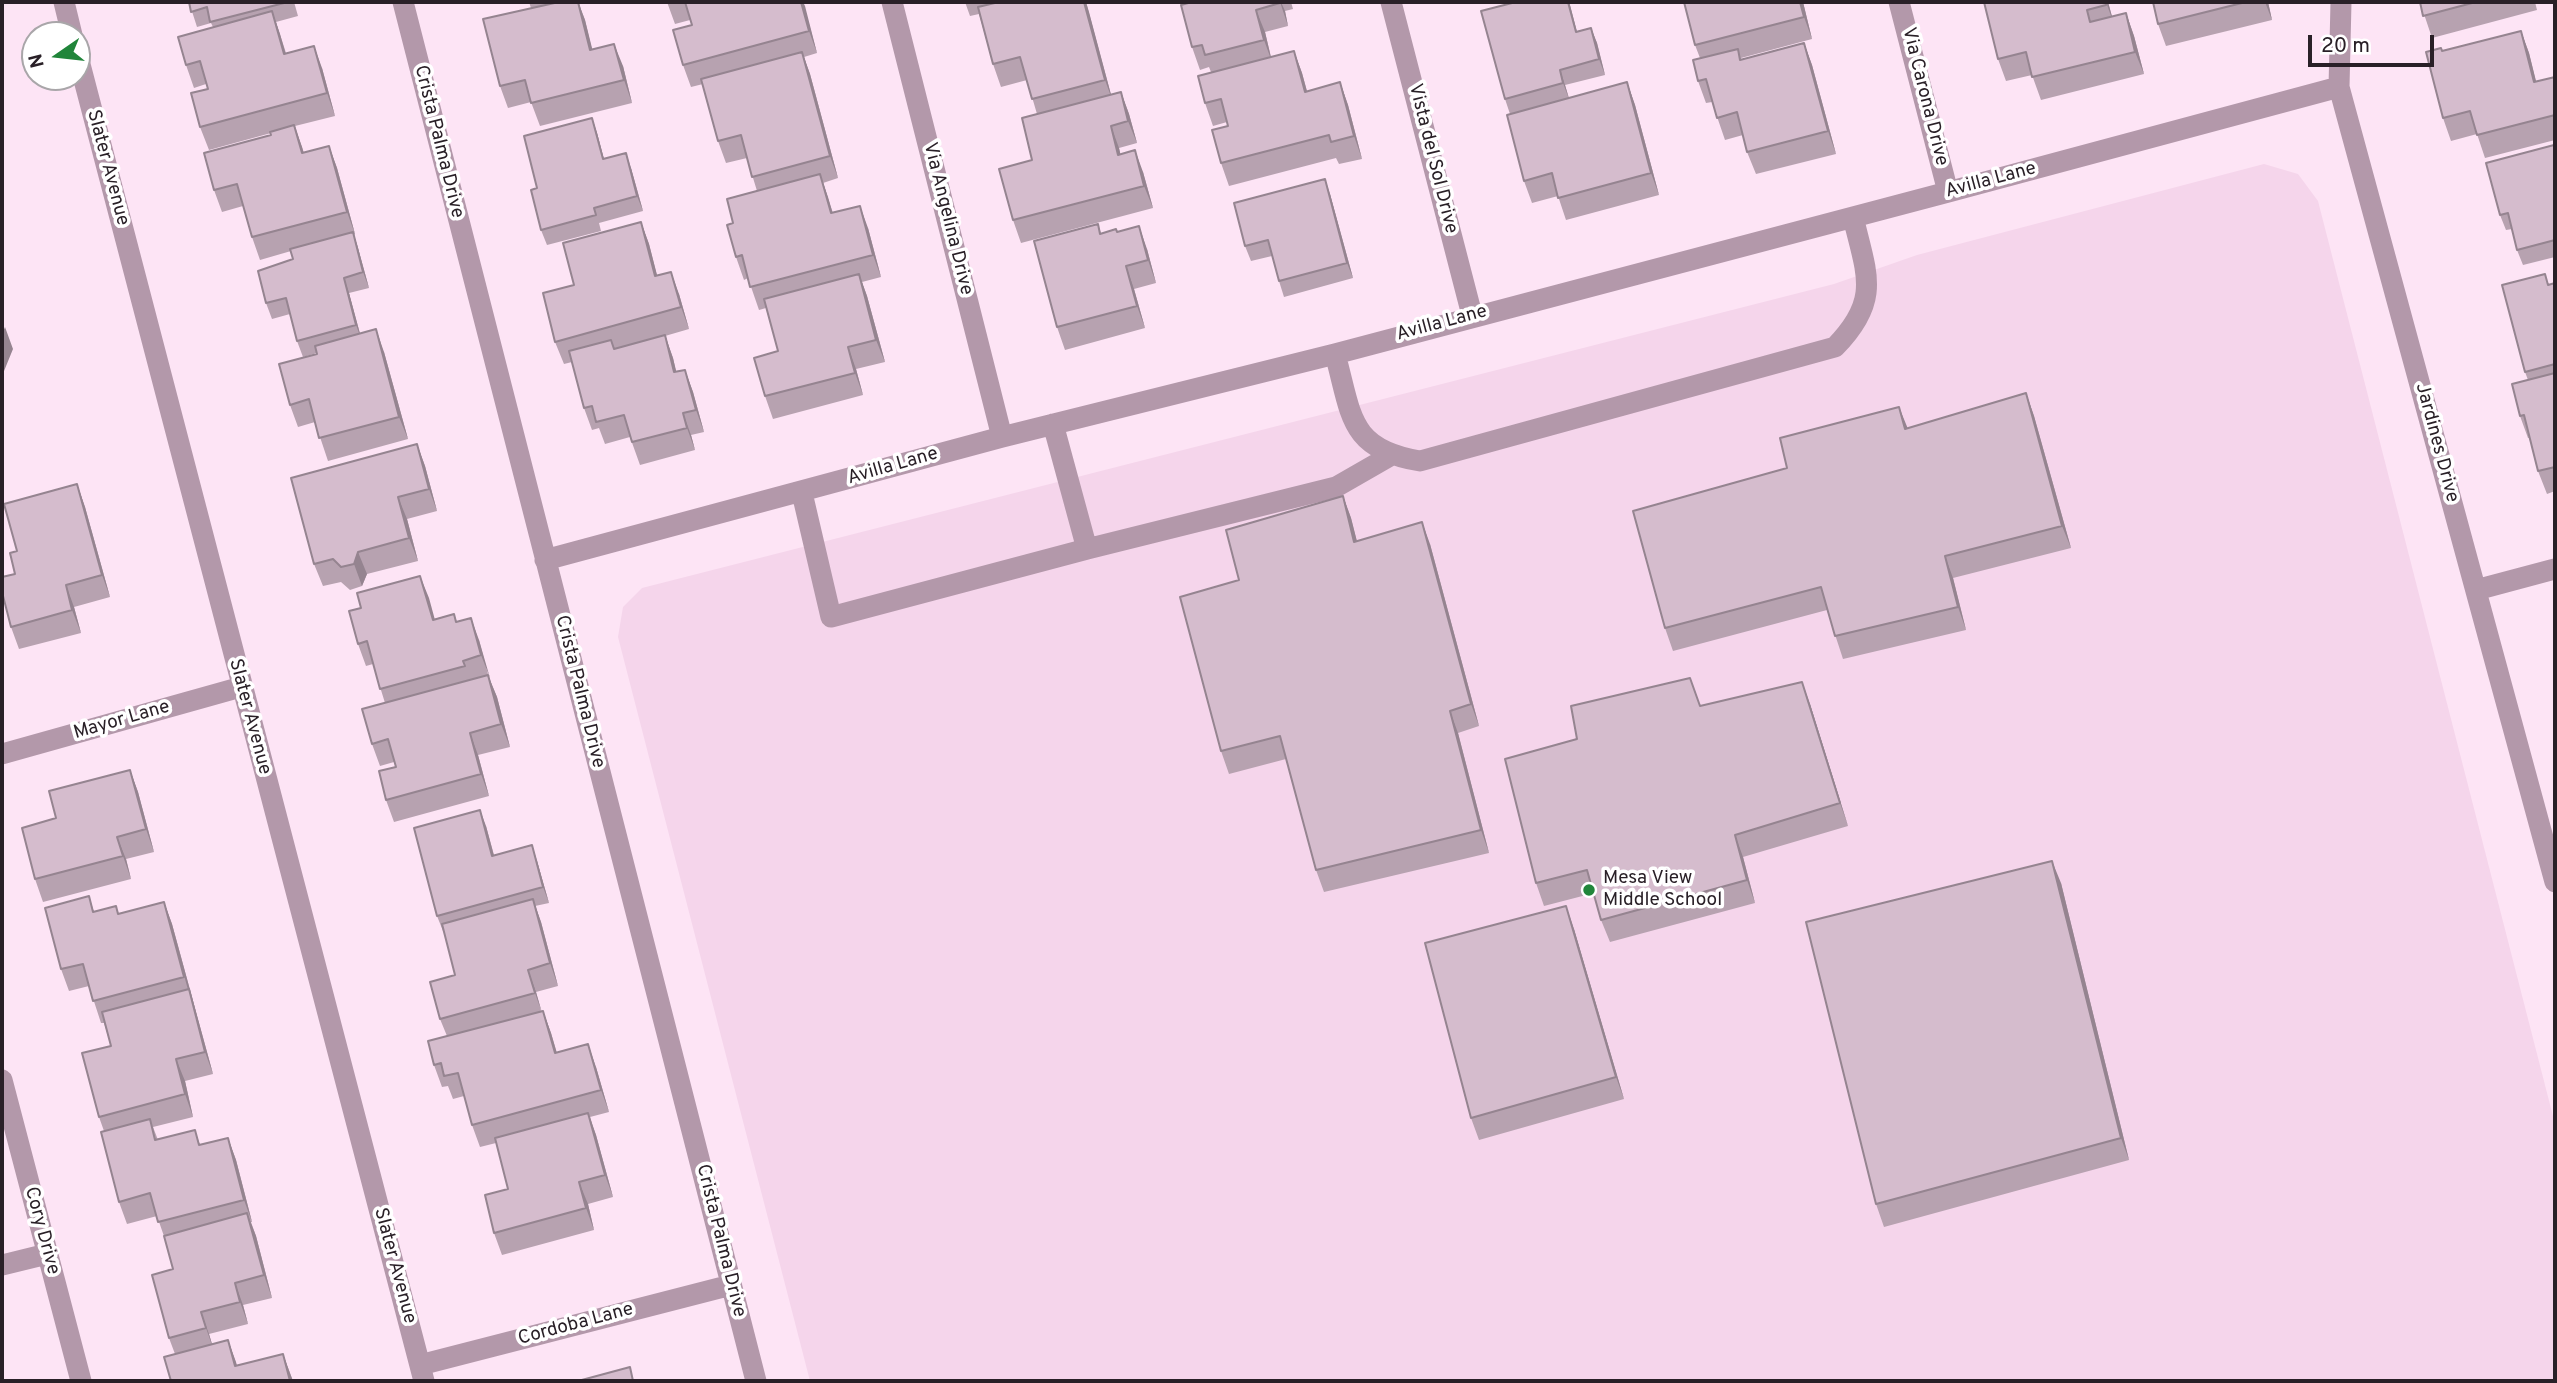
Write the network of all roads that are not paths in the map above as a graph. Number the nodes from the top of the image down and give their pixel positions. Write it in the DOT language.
graph roads {
  1 [pos="64,2"];
  2 [pos="403,2"];
  3 [pos="892,2"];
  4 [pos="1391,2"];
  5 [pos="1899,2"];
  6 [pos="2341,2"];
  7 [pos="69,21"];
  8 [pos="2339,86"];
  9 [pos="87,91"];
  10 [pos="1948,192"];
  11 [pos="1853,217"];
  12 [pos="1472,315"];
  13 [pos="1335,354"];
  14 [pos="1053,424"];
  15 [pos="1002,437"];
  16 [pos="1390,456"];
  17 [pos="802,493"];
  18 [pos="1087,549"];
  19 [pos="545,560"];
  20 [pos="2555,569"];
  21 [pos="2476,590"];
  22 [pos="241,687"];
  23 [pos="2,754"];
  24 [pos="2555,882"];
  25 [pos="2,1080"];
  26 [pos="47,1254"];
  27 [pos="2,1265"];
  28 [pos="732,1285"];
  29 [pos="422,1373"];
  30 [pos="81,1381"];
  31 [pos="756,1381"];
  1 -- 7 [label="street"];
  2 -- 19 [label="street, Crista Palma Drive"];
  3 -- 15 [label="street, Via Angelina Drive"];
  4 -- 12 [label="street, Vista del Sol Drive"];
  5 -- 10 [label="street, Via Carona Drive"];
  6 -- 8 [label="street, Jardines Drive"];
  8 -- 10 [label="street, Avilla Lane"];
  8 -- 21 [label="street, Jardines Drive"];
  9 -- 22 [label="street, Slater Avenue"];
  10 -- 11 [label="street, Avilla Lane"];
  11 -- 12 [label="street, Avilla Lane"];
  11 -- 16 [label="street"];
  12 -- 13 [label="street, Avilla Lane"];
  13 -- 14 [label="street, Avilla Lane"];
  13 -- 16 [label="street"];
  14 -- 15 [label="street, Avilla Lane"];
  14 -- 18 [label="street"];
  15 -- 17 [label="street, Avilla Lane"];
  16 -- 18 [label="street"];
  17 -- 18 [label="street"];
  17 -- 19 [label="street, Avilla Lane"];
  19 -- 28 [label="street, Crista Palma Drive"];
  20 -- 21 [label="street"];
  21 -- 24 [label="street, Jardines Drive"];
  22 -- 23 [label="street, Mayor Lane"];
  22 -- 29 [label="street, Slater Avenue"];
  25 -- 26 [label="street, Cory Drive"];
  26 -- 27 [label="street"];
  26 -- 30 [label="street, Cory Drive"];
  28 -- 29 [label="street, Cordoba Lane"];
  28 -- 31 [label="street, Crista Palma Drive"];
}
